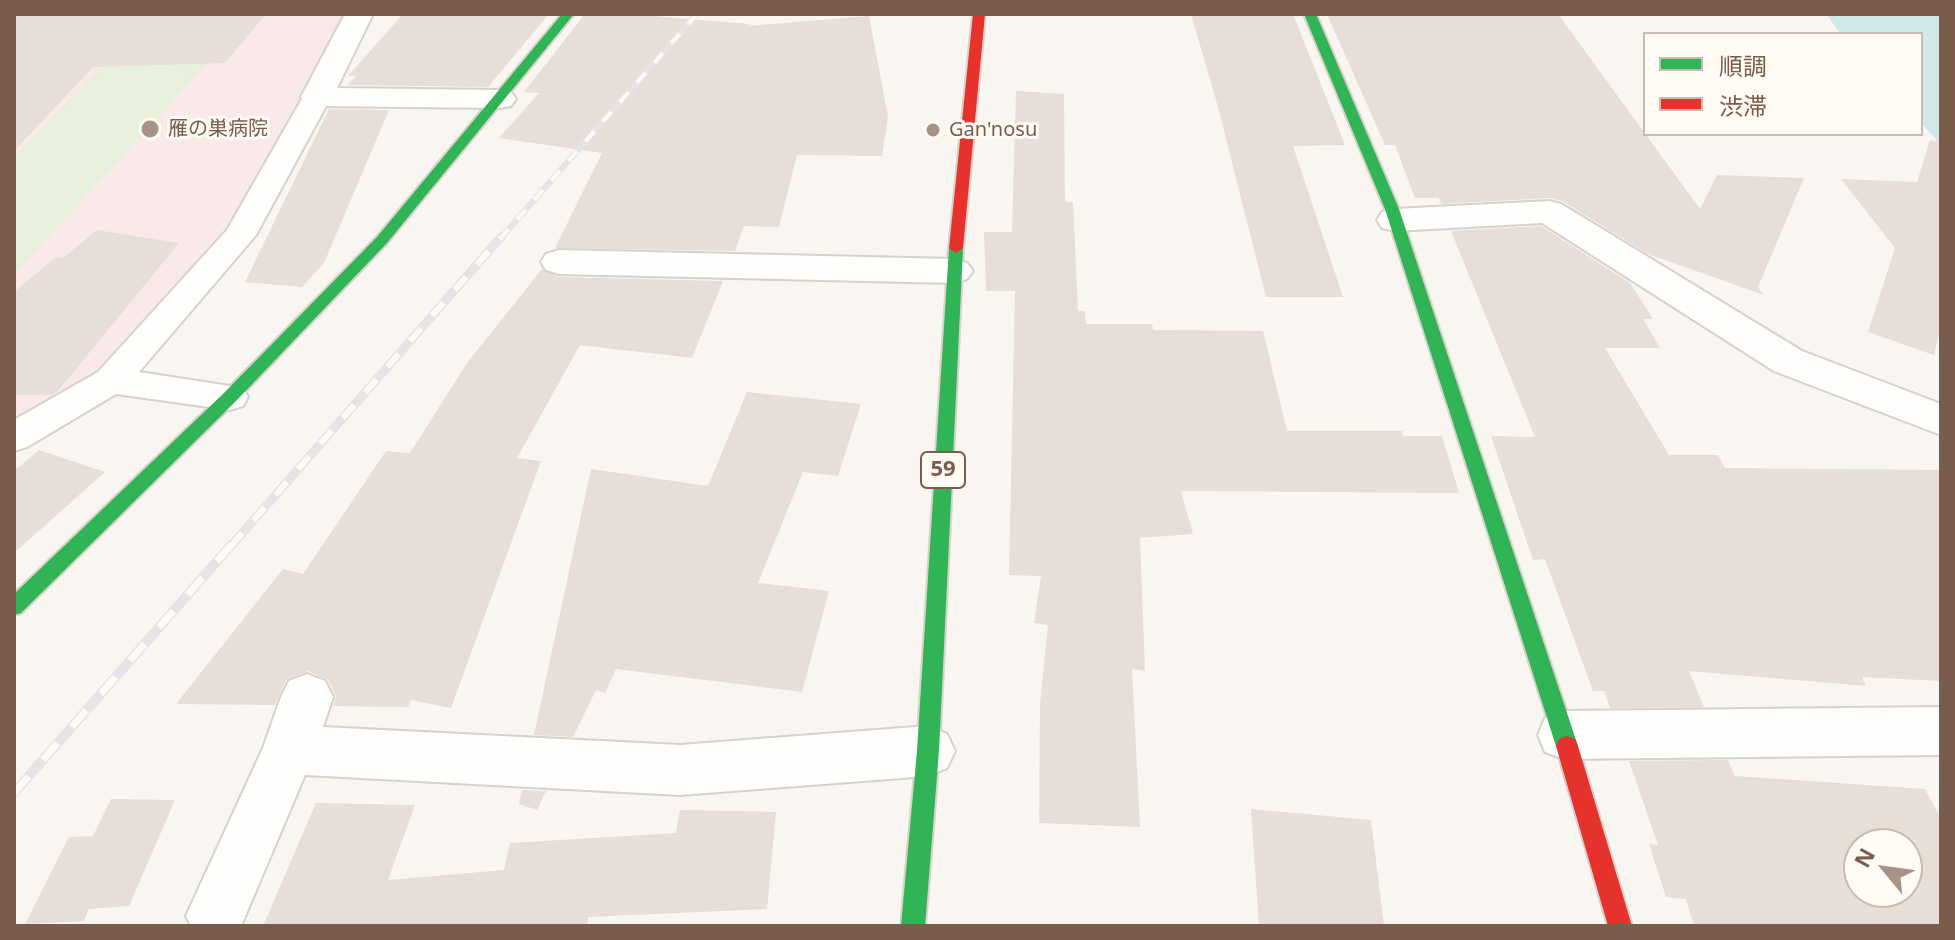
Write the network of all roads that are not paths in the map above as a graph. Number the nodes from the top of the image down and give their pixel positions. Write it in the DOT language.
graph roads {
  1 [pos="359,14"];
  2 [pos="568,14"];
  3 [pos="979,14"];
  4 [pos="1310,14"];
  5 [pos="317,97"];
  6 [pos="500,99"];
  7 [pos="1395,220"];
  8 [pos="559,262"];
  9 [pos="954,271"];
  10 [pos="111,381"];
  11 [pos="230,397"];
  12 [pos="1941,420"];
  13 [pos="14,437"];
  14 [pos="14,607"];
  15 [pos="307,697"];
  16 [pos="1941,731"];
  17 [pos="1564,735"];
  18 [pos="289,750"];
  19 [pos="928,751"];
  20 [pos="216,916"];
  21 [pos="913,926"];
  22 [pos="1620,926"];
  1 -- 5 [label="street"];
  2 -- 6 [label="street"];
  3 -- 9 [label="street, 59"];
  4 -- 7 [label="street"];
  5 -- 6 [label="street"];
  5 -- 10 [label="lane"];
  6 -- 11 [label="street"];
  7 -- 12 [label="street"];
  7 -- 17 [label="street"];
  8 -- 9 [label="street"];
  9 -- 19 [label="street, 59"];
  10 -- 11 [label="lane"];
  10 -- 13 [label="lane"];
  11 -- 14 [label="street"];
  15 -- 18 [label="street"];
  16 -- 17 [label="street"];
  17 -- 22 [label="street"];
  18 -- 19 [label="street"];
  18 -- 20 [label="street"];
  19 -- 21 [label="street, 59"];
}
